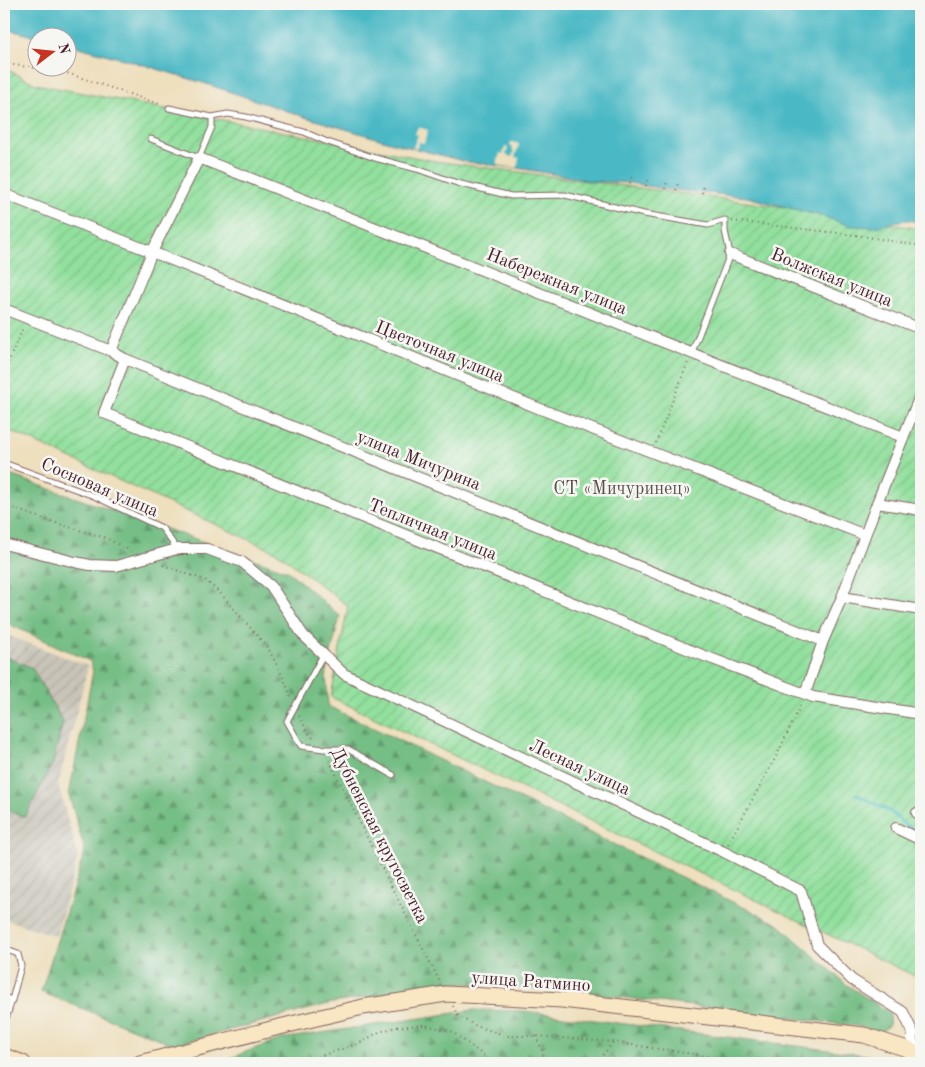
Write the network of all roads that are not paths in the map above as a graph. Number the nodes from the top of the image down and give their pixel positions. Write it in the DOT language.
graph roads {
  1 [pos="169,108"];
  2 [pos="212,117"];
  3 [pos="151,139"];
  4 [pos="199,158"];
  5 [pos="4,194"];
  6 [pos="152,252"];
  7 [pos="730,254"];
  8 [pos="4,310"];
  9 [pos="921,329"];
  10 [pos="111,351"];
  11 [pos="692,352"];
  12 [pos="126,359"];
  13 [pos="921,393"];
  14 [pos="919,407"];
  15 [pos="903,437"];
  16 [pos="4,463"];
  17 [pos="877,503"];
  18 [pos="921,510"];
  19 [pos="864,535"];
  20 [pos="4,544"];
  21 [pos="177,549"];
  22 [pos="842,596"];
  23 [pos="921,610"];
  24 [pos="823,641"];
  25 [pos="324,654"];
  26 [pos="805,694"];
  27 [pos="921,714"];
  28 [pos="393,774"];
  29 [pos="896,828"];
  30 [pos="921,840"];
  31 [pos="4,949"];
  32 [pos="4,997"];
  33 [pos="12,1000"];
  34 [pos="4,1025"];
  35 [pos="917,1050"];
  36 [pos="4,1056"];
  37 [pos="22,1063"];
  38 [pos="140,1063"];
  1 -- 2 [label="lane"];
  2 -- 4 [label="lane"];
  2 -- 7 [label="lane"];
  3 -- 4 [label="lane"];
  4 -- 6 [label="street"];
  4 -- 11 [label="street, Набережная улица"];
  5 -- 6 [label="street, Цветочная улица"];
  6 -- 10 [label="street"];
  6 -- 19 [label="street, Цветочная улица"];
  7 -- 9 [label="street, Волжская улица"];
  7 -- 11 [label="lane"];
  8 -- 10 [label="street, улица Мичурина"];
  10 -- 12 [label="street, улица Мичурина"];
  11 -- 15 [label="street, Набережная улица"];
  12 -- 24 [label="street, улица Мичурина"];
  12 -- 26 [label="street, Тепличная улица"];
  13 -- 14 [label="street"];
  14 -- 15 [label="street"];
  15 -- 17 [label="street"];
  16 -- 21 [label="lane, Сосновая улица"];
  17 -- 18 [label="street"];
  17 -- 19 [label="street"];
  19 -- 22 [label="street"];
  20 -- 21 [label="street, Лесная улица"];
  21 -- 25 [label="street, Лесная улица"];
  22 -- 23 [label="street"];
  22 -- 24 [label="street"];
  24 -- 26 [label="street"];
  25 -- 28 [label="lane"];
  25 -- 35 [label="street, Лесная улица"];
  26 -- 27 [label="street"];
  29 -- 30 [label="street"];
  31 -- 33 [label="lane"];
  32 -- 33 [label="lane"];
  33 -- 34 [label="lane"];
  35 -- 38 [label="street, улица Ратмино"];
  36 -- 37 [label="street"];
}
